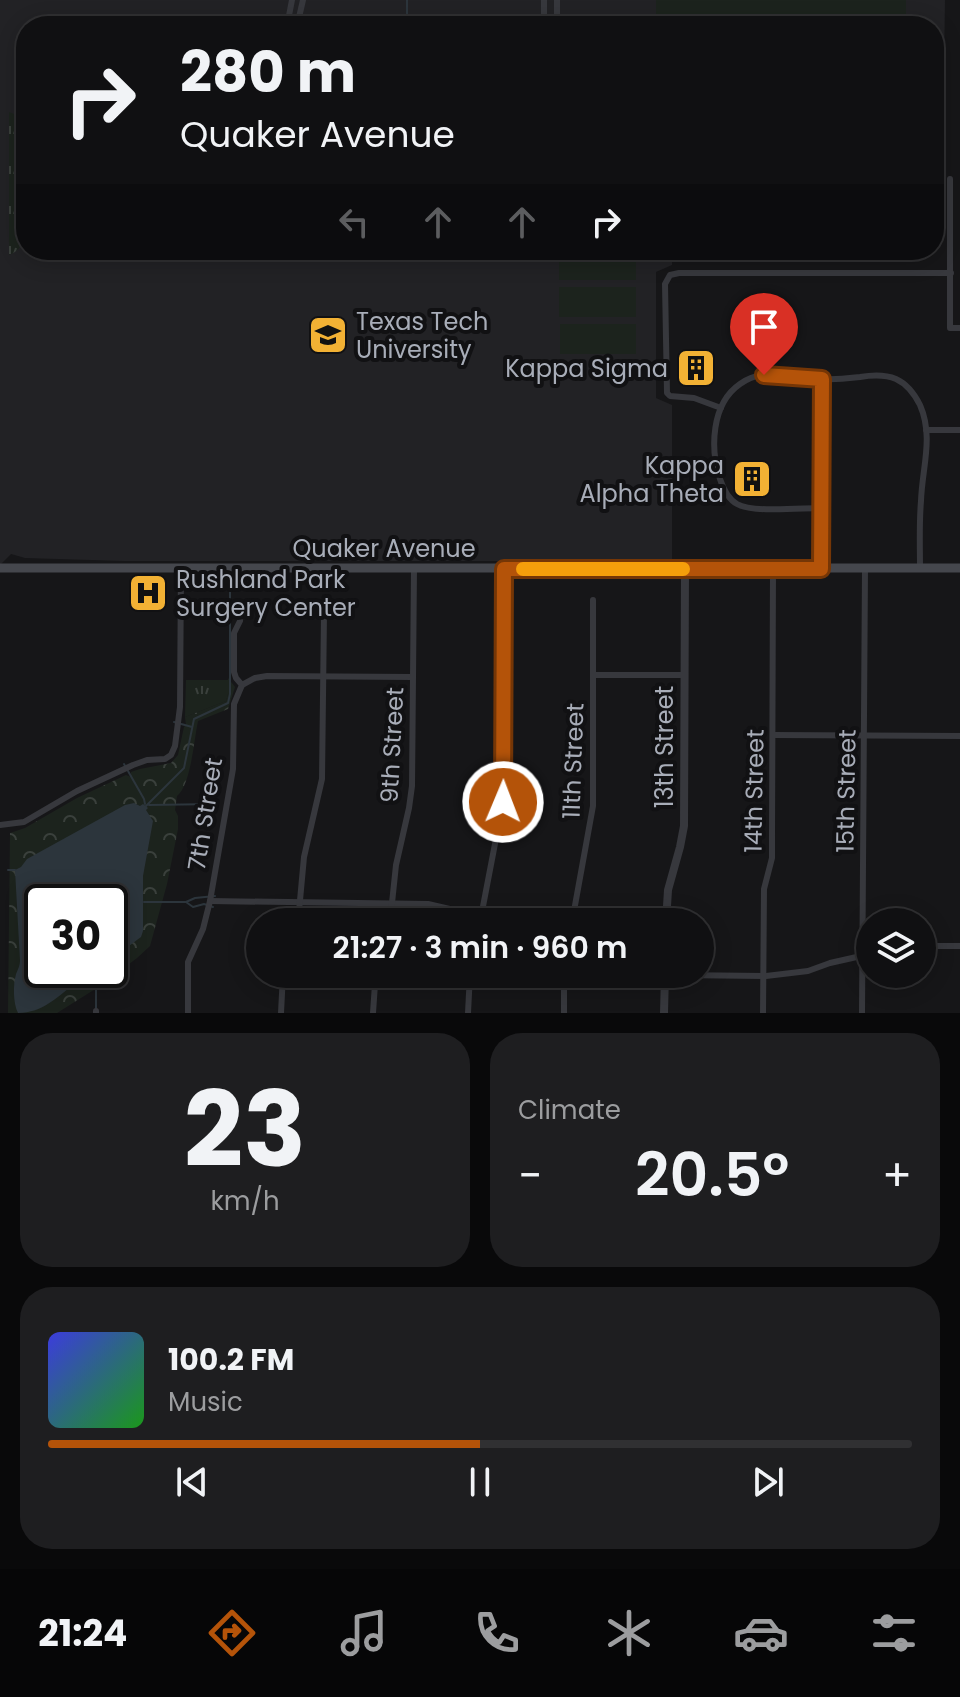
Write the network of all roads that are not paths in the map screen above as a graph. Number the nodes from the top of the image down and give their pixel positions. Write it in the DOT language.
graph roads {
  1 [pos="950,179"];
  2 [pos="951,273"];
  3 [pos="960,328"];
  4 [pos="822,379"];
  5 [pos="721,408"];
  6 [pos="926,430"];
  7 [pos="960,430"];
  8 [pos="821,508"];
  9 [pos="0,568"];
  10 [pos="181,568"];
  11 [pos="920,568"];
  12 [pos="960,568"];
  13 [pos="414,569"];
  14 [pos="504,569"];
  15 [pos="685,569"];
  16 [pos="773,569"];
  17 [pos="821,569"];
  18 [pos="865,569"];
  19 [pos="593,600"];
  20 [pos="324,614"];
  21 [pos="240,621"];
  22 [pos="594,675"];
  23 [pos="683,675"];
  24 [pos="324,676"];
  25 [pos="413,677"];
  26 [pos="242,685"];
  27 [pos="773,735"];
  28 [pos="865,736"];
  29 [pos="960,736"];
  30 [pos="0,825"];
  31 [pos="210,901"];
  32 [pos="301,902"];
  33 [pos="393,902"];
  34 [pos="300,908"];
  35 [pos="392,908"];
  36 [pos="448,908"];
  37 [pos="480,908"];
  38 [pos="575,908"];
  39 [pos="667,908"];
  40 [pos="866,908"];
  41 [pos="936,946"];
  42 [pos="960,946"];
  43 [pos="856,957"];
  44 [pos="714,975"];
  45 [pos="764,976"];
  46 [pos="282,988"];
  47 [pos="375,988"];
  48 [pos="469,988"];
  49 [pos="564,988"];
  50 [pos="665,988"];
  51 [pos="864,988"];
  52 [pos="188,1013"];
  53 [pos="281,1013"];
  54 [pos="373,1013"];
  55 [pos="468,1013"];
  56 [pos="564,1013"];
  57 [pos="664,1013"];
  58 [pos="763,1013"];
  59 [pos="862,1013"];
  1 -- 2 [label="street"];
  2 -- 3 [label="street"];
  2 -- 5 [label="street"];
  4 -- 5 [label="street"];
  4 -- 6 [label="street"];
  4 -- 8 [label="street"];
  5 -- 8 [label="street"];
  6 -- 7 [label="street"];
  6 -- 11 [label="street"];
  8 -- 17 [label="street"];
  9 -- 10 [label="main road, Quaker Avenue"];
  10 -- 13 [label="main road, Quaker Avenue"];
  10 -- 30 [label="street"];
  11 -- 12 [label="main road, Quaker Avenue"];
  11 -- 18 [label="main road, Quaker Avenue"];
  13 -- 14 [label="main road, Quaker Avenue"];
  13 -- 25 [label="street, 9th Street"];
  14 -- 15 [label="main road, Quaker Avenue"];
  14 -- 37 [label="street"];
  15 -- 16 [label="main road, Quaker Avenue"];
  15 -- 23 [label="street, 13th Street"];
  16 -- 17 [label="main road, Quaker Avenue"];
  16 -- 27 [label="street, 14th Street"];
  17 -- 18 [label="main road, Quaker Avenue"];
  18 -- 28 [label="street, 15th Street"];
  19 -- 22 [label="street, 11th Street"];
  20 -- 24 [label="street"];
  21 -- 26 [label="street, 7th Street"];
  22 -- 23 [label="street"];
  22 -- 38 [label="street, 11th Street"];
  23 -- 39 [label="street, 13th Street"];
  24 -- 25 [label="street"];
  24 -- 26 [label="street"];
  24 -- 32 [label="street"];
  25 -- 33 [label="street, 9th Street"];
  26 -- 31 [label="street, 7th Street"];
  27 -- 28 [label="street"];
  27 -- 45 [label="street, 14th Street"];
  28 -- 29 [label="street"];
  28 -- 40 [label="street, 15th Street"];
  31 -- 32 [label="street"];
  31 -- 52 [label="street, 7th Street"];
  32 -- 33 [label="street"];
  32 -- 34 [label="street"];
  33 -- 35 [label="street, 9th Street"];
  33 -- 36 [label="street"];
  41 -- 42 [label="street"];
  43 -- 45 [label="street"];
  44 -- 45 [label="street"];
  45 -- 58 [label="street, 14th Street"];
  46 -- 53 [label="street"];
  47 -- 54 [label="street"];
  48 -- 55 [label="street"];
  49 -- 56 [label="street"];
  50 -- 57 [label="street"];
  51 -- 59 [label="street, 15th Street"];
}
